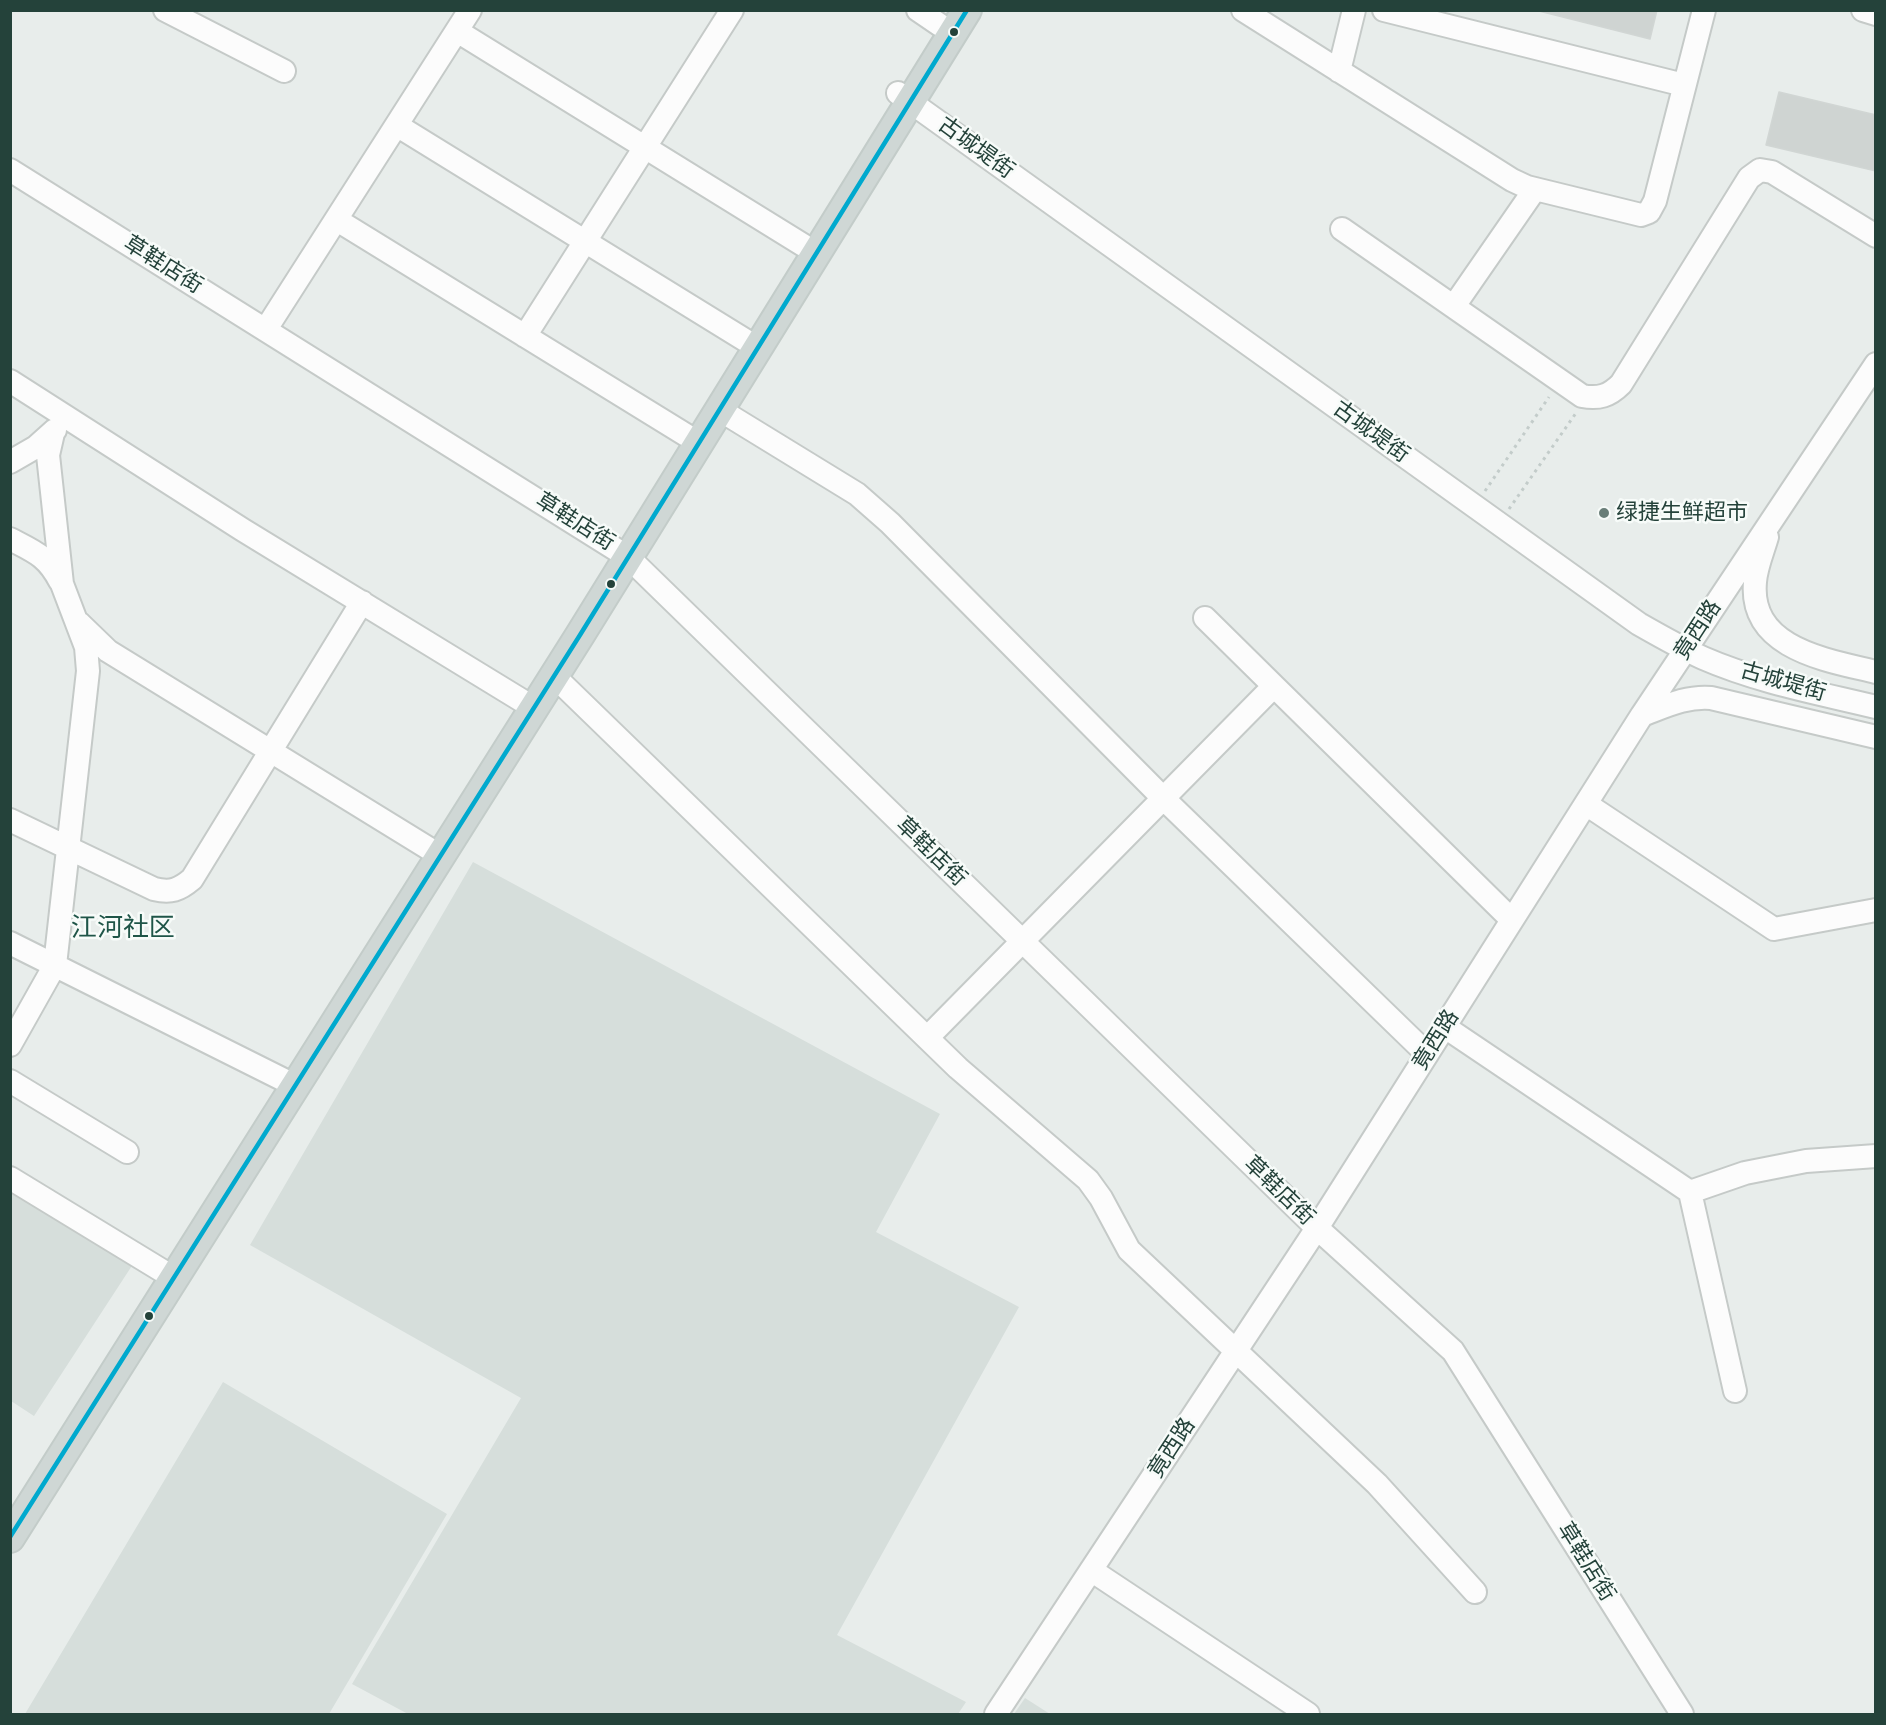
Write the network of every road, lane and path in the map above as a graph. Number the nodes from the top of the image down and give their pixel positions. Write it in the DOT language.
graph roads {
  1 [pos="165,10"];
  2 [pos="470,10"];
  3 [pos="732,10"];
  4 [pos="967,10"];
  5 [pos="1243,10"];
  6 [pos="1354,10"];
  7 [pos="1384,10"];
  8 [pos="1704,10"];
  9 [pos="1863,10"];
  10 [pos="1875,14"];
  11 [pos="936,15"];
  12 [pos="458,31"];
  13 [pos="284,71"];
  14 [pos="1339,71"];
  15 [pos="1684,85"];
  16 [pos="904,97"];
  17 [pos="398,126"];
  18 [pos="644,146"];
  19 [pos="10,170"];
  20 [pos="1535,189"];
  21 [pos="337,220"];
  22 [pos="1342,229"];
  23 [pos="1875,236"];
  24 [pos="584,241"];
  25 [pos="803,245"];
  26 [pos="1454,306"];
  27 [pos="266,329"];
  28 [pos="525,336"];
  29 [pos="745,340"];
  30 [pos="1875,364"];
  31 [pos="10,381"];
  32 [pos="1561,381"];
  33 [pos="1587,397"];
  34 [pos="720,410"];
  35 [pos="59,424"];
  36 [pos="686,435"];
  37 [pos="10,462"];
  38 [pos="1474,506"];
  39 [pos="1773,515"];
  40 [pos="1499,524"];
  41 [pos="10,539"];
  42 [pos="622,552"];
  43 [pos="62,584"];
  44 [pos="362,602"];
  45 [pos="73,615"];
  46 [pos="1205,618"];
  47 [pos="1685,649"];
  48 [pos="1875,672"];
  49 [pos="554,676"];
  50 [pos="1274,686"];
  51 [pos="521,700"];
  52 [pos="1875,707"];
  53 [pos="1642,715"];
  54 [pos="1875,737"];
  55 [pos="270,751"];
  56 [pos="1163,798"];
  57 [pos="1586,804"];
  58 [pos="10,820"];
  59 [pos="67,847"];
  60 [pos="428,848"];
  61 [pos="1875,910"];
  62 [pos="1512,920"];
  63 [pos="1022,941"];
  64 [pos="10,942"];
  65 [pos="55,965"];
  66 [pos="1445,1027"];
  67 [pos="927,1038"];
  68 [pos="10,1045"];
  69 [pos="1427,1054"];
  70 [pos="10,1081"];
  71 [pos="289,1082"];
  72 [pos="127,1152"];
  73 [pos="1875,1156"];
  74 [pos="10,1178"];
  75 [pos="1690,1192"];
  76 [pos="1317,1228"];
  77 [pos="161,1270"];
  78 [pos="1235,1352"];
  79 [pos="1736,1391"];
  80 [pos="10,1508"];
  81 [pos="10,1538"];
  82 [pos="1092,1570"];
  83 [pos="1475,1592"];
  84 [pos="996,1714"];
  85 [pos="1308,1714"];
  86 [pos="1682,1714"];
  1 -- 13 [label="street"];
  2 -- 12 [label="street"];
  3 -- 18 [label="street"];
  4 -- 16 [label="main road"];
  5 -- 14 [label="street"];
  6 -- 14 [label="street"];
  7 -- 15 [label="street"];
  8 -- 15 [label="street"];
  9 -- 10 [label="street"];
  11 -- 16 [label="main road"];
  12 -- 17 [label="street"];
  12 -- 18 [label="street"];
  14 -- 20 [label="street"];
  15 -- 20 [label="street"];
  16 -- 25 [label="main road"];
  16 -- 34 [label="main road"];
  16 -- 38 [label="street, 古城堤街"];
  17 -- 21 [label="street"];
  17 -- 24 [label="street"];
  18 -- 24 [label="street"];
  18 -- 25 [label="street"];
  19 -- 27 [label="street, 草鞋店街"];
  20 -- 26 [label="street"];
  21 -- 27 [label="street"];
  21 -- 28 [label="street"];
  22 -- 26 [label="street"];
  23 -- 33 [label="street"];
  24 -- 28 [label="street"];
  24 -- 29 [label="street"];
  25 -- 29 [label="main road"];
  26 -- 32 [label="street"];
  27 -- 42 [label="street, 草鞋店街"];
  28 -- 36 [label="street"];
  29 -- 36 [label="main road"];
  30 -- 39 [label="street, 竟西路"];
  31 -- 35 [label="street"];
  32 -- 33 [label="street"];
  32 -- 38 [label="path"];
  33 -- 40 [label="path"];
  34 -- 42 [label="main road"];
  34 -- 56 [label="street"];
  35 -- 37 [label="street"];
  35 -- 43 [label="street"];
  35 -- 44 [label="street"];
  36 -- 42 [label="main road"];
  38 -- 40 [label="street, 古城堤街"];
  39 -- 47 [label="street, 竟西路"];
  39 -- 48 [label="street"];
  40 -- 47 [label="street, 古城堤街"];
  41 -- 43 [label="street"];
  42 -- 49 [label="main road"];
  42 -- 51 [label="main road"];
  42 -- 63 [label="street, 草鞋店街"];
  43 -- 45 [label="street"];
  44 -- 51 [label="street"];
  44 -- 55 [label="street"];
  45 -- 55 [label="street"];
  45 -- 59 [label="street"];
  46 -- 50 [label="street"];
  47 -- 52 [label="street, 古城堤街"];
  47 -- 53 [label="street, 竟西路"];
  49 -- 67 [label="street"];
  49 -- 71 [label="main road"];
  50 -- 56 [label="street"];
  50 -- 62 [label="street"];
  51 -- 60 [label="main road"];
  53 -- 54 [label="street"];
  53 -- 57 [label="street, 竟西路"];
  55 -- 59 [label="street"];
  55 -- 60 [label="street"];
  56 -- 63 [label="street"];
  56 -- 69 [label="street"];
  57 -- 61 [label="street"];
  57 -- 62 [label="street, 竟西路"];
  58 -- 59 [label="street"];
  59 -- 65 [label="street"];
  60 -- 71 [label="main road"];
  62 -- 66 [label="street, 竟西路"];
  63 -- 67 [label="street"];
  63 -- 76 [label="street, 草鞋店街"];
  64 -- 65 [label="street"];
  65 -- 68 [label="street"];
  65 -- 71 [label="street"];
  66 -- 69 [label="street, 竟西路"];
  66 -- 75 [label="street"];
  67 -- 78 [label="street"];
  69 -- 76 [label="street, 竟西路"];
  70 -- 72 [label="street"];
  71 -- 77 [label="main road"];
  71 -- 81 [label="main road"];
  73 -- 75 [label="street"];
  74 -- 77 [label="street"];
  75 -- 79 [label="street"];
  76 -- 78 [label="street, 竟西路"];
  76 -- 86 [label="street, 草鞋店街"];
  77 -- 80 [label="main road"];
  78 -- 82 [label="street, 竟西路"];
  78 -- 83 [label="street"];
  82 -- 84 [label="street, 竟西路"];
  82 -- 85 [label="street"];
}
